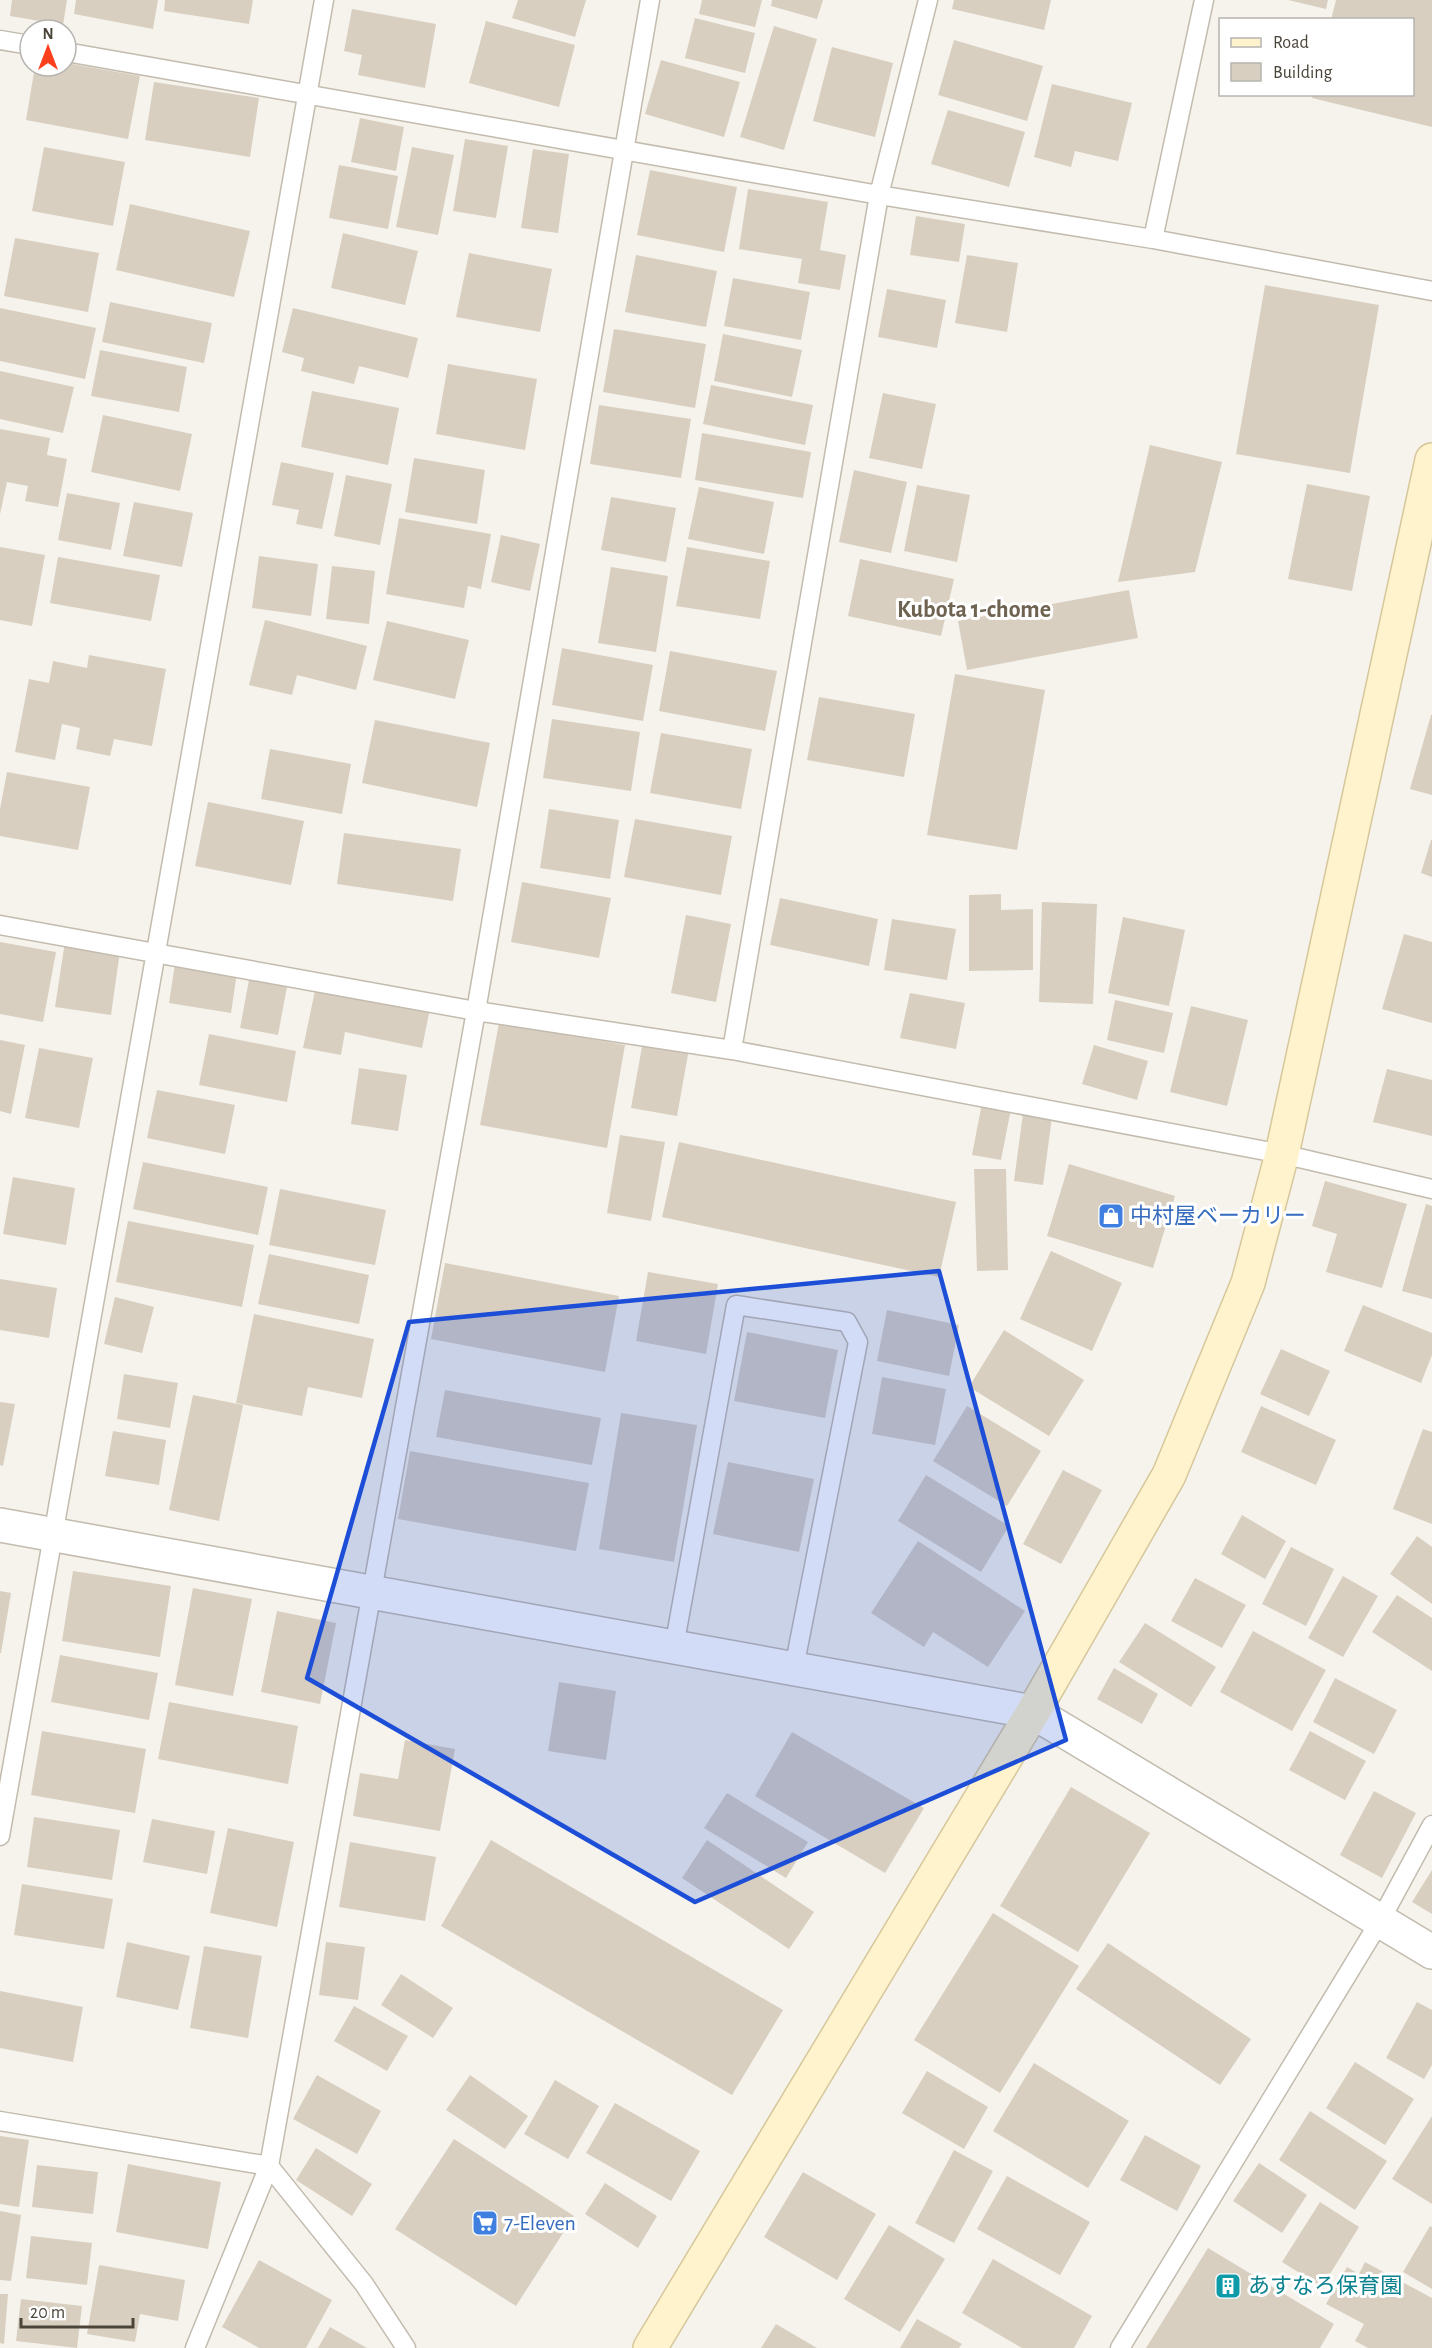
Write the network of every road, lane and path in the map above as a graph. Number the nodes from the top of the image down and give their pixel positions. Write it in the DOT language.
graph roads {
  1 [pos="324,0"];
  2 [pos="650,0"];
  3 [pos="928,0"];
  4 [pos="1204,0"];
  5 [pos="0,40"];
  6 [pos="18,43"];
  7 [pos="78,53"];
  8 [pos="308,93"];
  9 [pos="623,150"];
  10 [pos="879,195"];
  11 [pos="1154,239"];
  12 [pos="1432,291"];
  13 [pos="1432,460"];
  14 [pos="0,926"];
  15 [pos="157,955"];
  16 [pos="476,1011"];
  17 [pos="732,1050"];
  18 [pos="1281,1154"];
  19 [pos="1432,1188"];
  20 [pos="0,1525"];
  21 [pos="51,1534"];
  22 [pos="370,1591"];
  23 [pos="674,1647"];
  24 [pos="794,1668"];
  25 [pos="1033,1712"];
  26 [pos="1432,1825"];
  27 [pos="0,1836"];
  28 [pos="1380,1921"];
  29 [pos="1432,1952"];
  30 [pos="0,2121"];
  31 [pos="269,2166"];
  32 [pos="195,2348"];
  33 [pos="406,2348"];
  34 [pos="650,2348"];
  35 [pos="1120,2348"];
  1 -- 8 [label="lane"];
  2 -- 9 [label="lane"];
  3 -- 10 [label="lane"];
  4 -- 11 [label="lane"];
  5 -- 6 [label="lane"];
  7 -- 8 [label="lane"];
  8 -- 9 [label="lane"];
  8 -- 15 [label="lane"];
  9 -- 10 [label="lane"];
  9 -- 16 [label="lane"];
  10 -- 11 [label="lane"];
  10 -- 17 [label="lane"];
  11 -- 12 [label="lane"];
  13 -- 18 [label="street"];
  14 -- 15 [label="lane"];
  15 -- 16 [label="lane"];
  15 -- 21 [label="lane"];
  16 -- 17 [label="lane"];
  16 -- 22 [label="lane"];
  17 -- 18 [label="lane"];
  18 -- 19 [label="lane"];
  18 -- 25 [label="street"];
  20 -- 21 [label="street"];
  21 -- 22 [label="street"];
  21 -- 27 [label="lane"];
  22 -- 23 [label="street"];
  22 -- 31 [label="lane"];
  23 -- 24 [label="street"];
  23 -- 24 [label="lane"];
  24 -- 25 [label="street"];
  25 -- 28 [label="street"];
  25 -- 34 [label="street"];
  26 -- 28 [label="lane"];
  28 -- 29 [label="street"];
  28 -- 35 [label="lane"];
  30 -- 31 [label="lane"];
  31 -- 32 [label="lane"];
  31 -- 33 [label="lane"];
}
